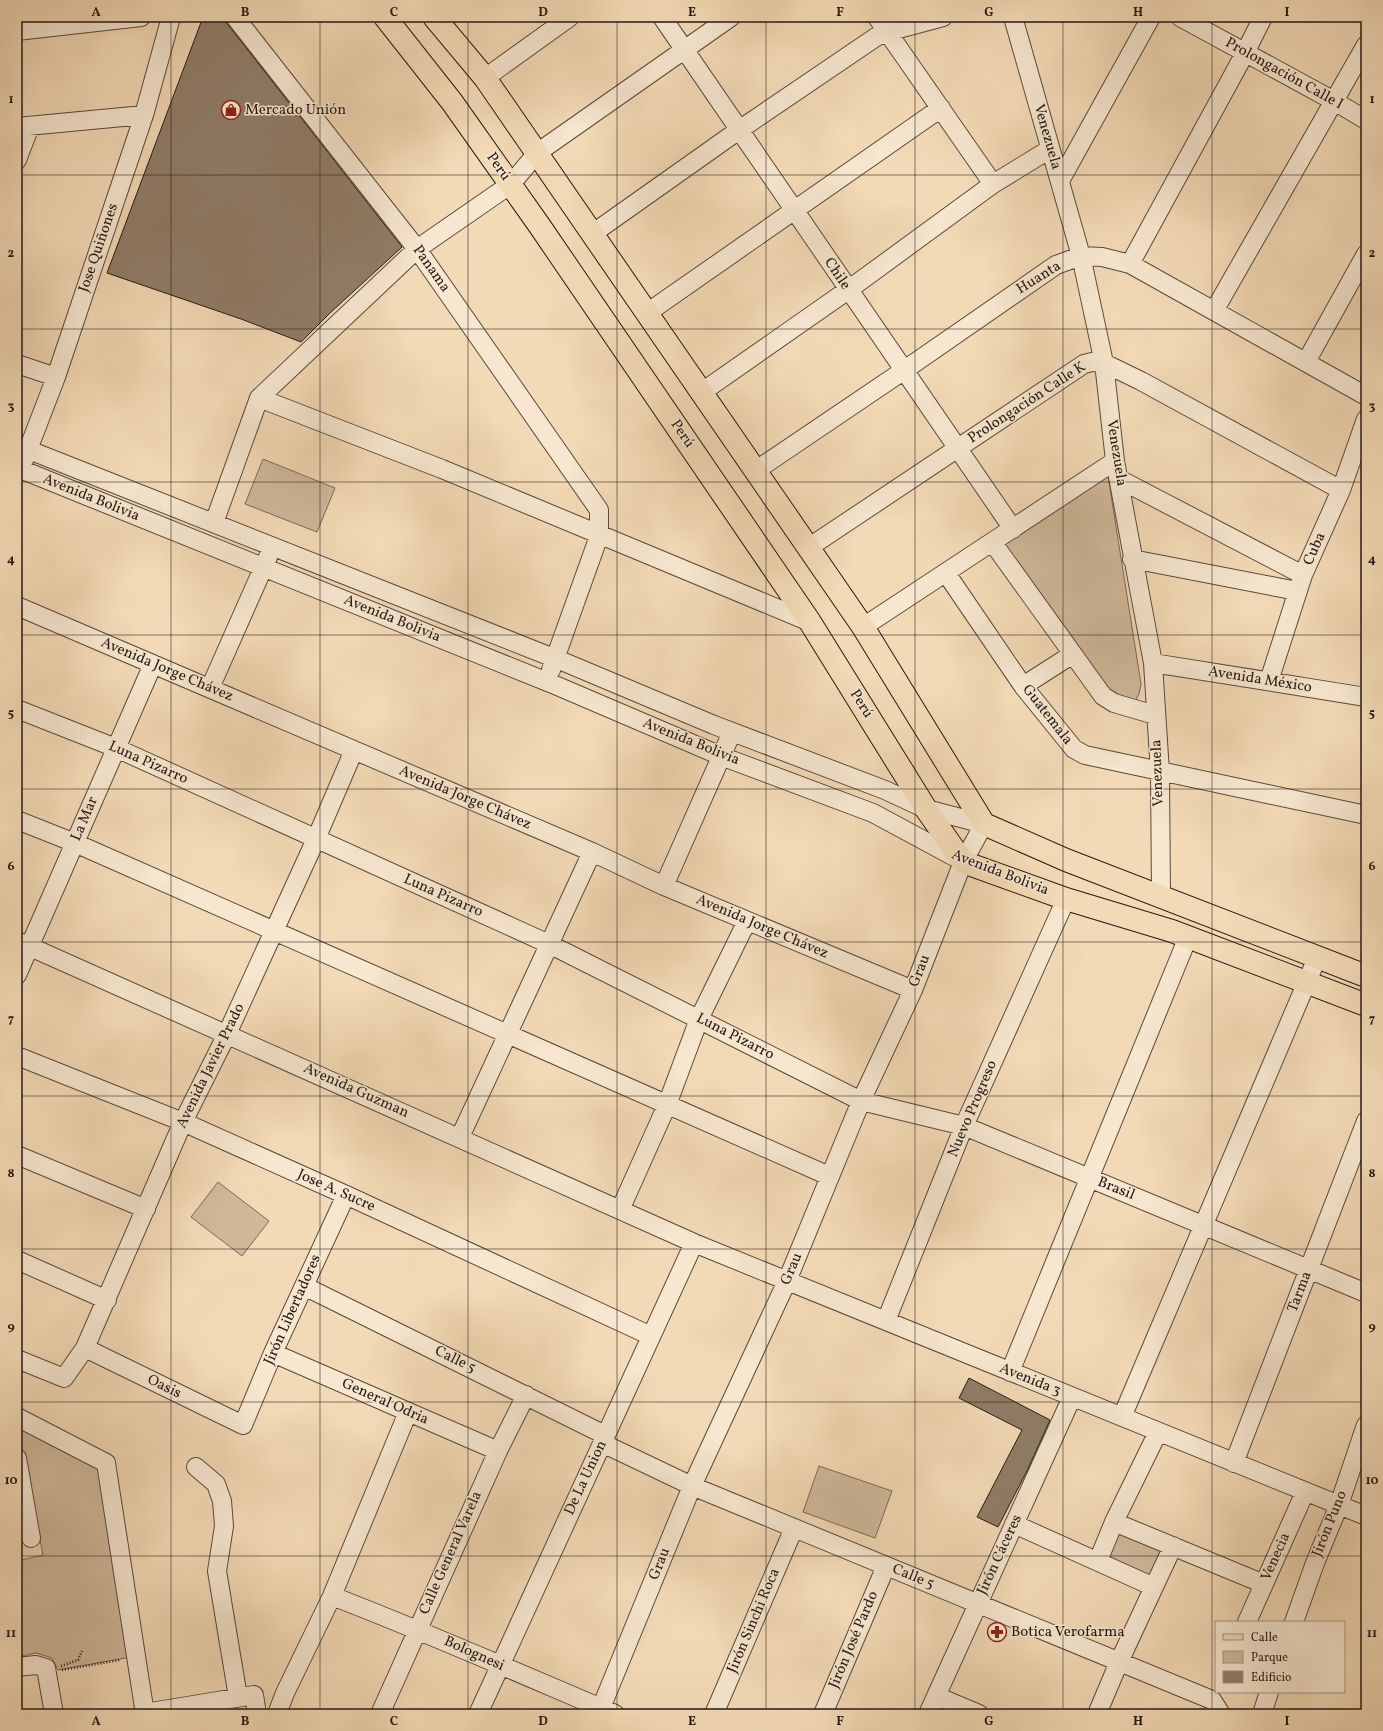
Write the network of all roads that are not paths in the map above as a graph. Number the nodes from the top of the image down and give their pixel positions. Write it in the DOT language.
graph roads {
  1 [pos="141,17"];
  2 [pos="171,17"];
  3 [pos="235,17"];
  4 [pos="385,17"];
  5 [pos="434,17"];
  6 [pos="662,17"];
  7 [pos="731,17"];
  8 [pos="876,17"];
  9 [pos="943,17"];
  10 [pos="1013,17"];
  11 [pos="1151,17"];
  12 [pos="1180,17"];
  13 [pos="1263,17"];
  14 [pos="567,18"];
  15 [pos="17,31"];
  16 [pos="887,32"];
  17 [pos="1366,45"];
  18 [pos="684,49"];
  19 [pos="1245,53"];
  20 [pos="485,78"];
  21 [pos="1334,101"];
  22 [pos="941,108"];
  23 [pos="144,115"];
  24 [pos="1366,120"];
  25 [pos="23,127"];
  26 [pos="739,130"];
  27 [pos="1050,149"];
  28 [pos="537,153"];
  29 [pos="17,160"];
  30 [pos="1060,181"];
  31 [pos="511,184"];
  32 [pos="993,184"];
  33 [pos="794,211"];
  34 [pos="592,234"];
  35 [pos="417,249"];
  36 [pos="1366,254"];
  37 [pos="1081,256"];
  38 [pos="1130,264"];
  39 [pos="848,290"];
  40 [pos="1214,311"];
  41 [pos="648,313"];
  42 [pos="1306,362"];
  43 [pos="1104,363"];
  44 [pos="17,364"];
  45 [pos="903,371"];
  46 [pos="56,377"];
  47 [pos="702,392"];
  48 [pos="1366,396"];
  49 [pos="259,398"];
  50 [pos="1366,418"];
  51 [pos="956,448"];
  52 [pos="29,450"];
  53 [pos="1115,461"];
  54 [pos="755,471"];
  55 [pos="18,472"];
  56 [pos="1119,479"];
  57 [pos="1341,490"];
  58 [pos="214,523"];
  59 [pos="1013,529"];
  60 [pos="599,536"];
  61 [pos="993,543"];
  62 [pos="273,546"];
  63 [pos="808,548"];
  64 [pos="1132,559"];
  65 [pos="263,567"];
  66 [pos="946,573"];
  67 [pos="1300,583"];
  68 [pos="17,606"];
  69 [pos="810,622"];
  70 [pos="863,627"];
  71 [pos="1073,654"];
  72 [pos="555,659"];
  73 [pos="1153,663"];
  74 [pos="153,664"];
  75 [pos="1269,681"];
  76 [pos="546,682"];
  77 [pos="1023,686"];
  78 [pos="210,688"];
  79 [pos="1366,697"];
  80 [pos="17,709"];
  81 [pos="1155,715"];
  82 [pos="732,732"];
  83 [pos="116,748"];
  84 [pos="354,750"];
  85 [pos="721,756"];
  86 [pos="1160,772"];
  87 [pos="926,809"];
  88 [pos="1366,815"];
  89 [pos="17,820"];
  90 [pos="984,824"];
  91 [pos="316,839"];
  92 [pos="74,843"];
  93 [pos="592,852"];
  94 [pos="963,862"];
  95 [pos="664,886"];
  96 [pos="1161,897"];
  97 [pos="1066,899"];
  98 [pos="747,921"];
  99 [pos="274,931"];
  100 [pos="1188,938"];
  101 [pos="23,944"];
  102 [pos="549,944"];
  103 [pos="1316,958"];
  104 [pos="17,975"];
  105 [pos="1366,976"];
  106 [pos="1307,981"];
  107 [pos="914,990"];
  108 [pos="1366,1005"];
  109 [pos="699,1019"];
  110 [pos="227,1034"];
  111 [pos="508,1035"];
  112 [pos="17,1056"];
  113 [pos="861,1101"];
  114 [pos="667,1105"];
  115 [pos="1366,1121"];
  116 [pos="184,1122"];
  117 [pos="964,1126"];
  118 [pos="460,1137"];
  119 [pos="17,1155"];
  120 [pos="829,1176"];
  121 [pos="1089,1178"];
  122 [pos="346,1195"];
  123 [pos="146,1209"];
  124 [pos="620,1210"];
  125 [pos="1204,1225"];
  126 [pos="694,1243"];
  127 [pos="17,1260"];
  128 [pos="1308,1269"];
  129 [pos="787,1281"];
  130 [pos="304,1286"];
  131 [pos="1366,1293"];
  132 [pos="107,1300"];
  133 [pos="886,1321"];
  134 [pos="651,1336"];
  135 [pos="85,1348"];
  136 [pos="273,1353"];
  137 [pos="17,1359"];
  138 [pos="1010,1372"];
  139 [pos="526,1395"];
  140 [pos="1072,1397"];
  141 [pos="408,1412"];
  142 [pos="17,1417"];
  143 [pos="1122,1417"];
  144 [pos="243,1425"];
  145 [pos="1366,1426"];
  146 [pos="1158,1432"];
  147 [pos="604,1439"];
  148 [pos="498,1451"];
  149 [pos="17,1458"];
  150 [pos="1234,1463"];
  151 [pos="196,1467"];
  152 [pos="692,1486"];
  153 [pos="1305,1492"];
  154 [pos="1339,1505"];
  155 [pos="1366,1516"];
  156 [pos="1114,1522"];
  157 [pos="1014,1524"];
  158 [pos="794,1528"];
  159 [pos="32,1538"];
  160 [pos="1173,1546"];
  161 [pos="1098,1561"];
  162 [pos="886,1566"];
  163 [pos="1264,1584"];
  164 [pos="1154,1587"];
  165 [pos="332,1596"];
  166 [pos="978,1604"];
  167 [pos="1247,1621"];
  168 [pos="1294,1621"];
  169 [pos="417,1629"];
  170 [pos="1119,1662"];
  171 [pos="500,1666"];
  172 [pos="17,1667"];
  173 [pos="1269,1693"];
  174 [pos="936,1696"];
  175 [pos="238,1697"];
  176 [pos="1214,1705"];
  177 [pos="145,1713"];
  178 [pos="603,1713"];
  179 [pos="54,1714"];
  180 [pos="257,1714"];
  181 [pos="277,1714"];
  182 [pos="380,1714"];
  183 [pos="478,1714"];
  184 [pos="714,1714"];
  185 [pos="823,1714"];
  186 [pos="928,1714"];
  187 [pos="979,1714"];
  188 [pos="1097,1714"];
  189 [pos="1262,1714"];
  1 -- 15 [label="street"];
  2 -- 23 [label="street, Jose Quiñones"];
  3 -- 35 [label="street, Panama"];
  4 -- 31 [label="main road, Perú"];
  5 -- 20 [label="main road"];
  6 -- 18 [label="street, Chile"];
  7 -- 18 [label="street"];
  8 -- 16 [label="street"];
  9 -- 16 [label="street"];
  10 -- 27 [label="street, Venezuela"];
  11 -- 30 [label="street"];
  12 -- 19 [label="street, Prolongación Calle I"];
  13 -- 19 [label="street"];
  14 -- 20 [label="street"];
  16 -- 22 [label="street"];
  16 -- 26 [label="street"];
  17 -- 21 [label="street"];
  18 -- 26 [label="street, Chile"];
  18 -- 28 [label="street"];
  19 -- 21 [label="street, Prolongación Calle I"];
  19 -- 38 [label="street"];
  20 -- 28 [label="main road"];
  21 -- 24 [label="street, Prolongación Calle I"];
  21 -- 40 [label="street"];
  22 -- 32 [label="street"];
  22 -- 33 [label="street"];
  23 -- 25 [label="street"];
  23 -- 46 [label="street, Jose Quiñones"];
  25 -- 29 [label="street"];
  26 -- 33 [label="street, Chile"];
  26 -- 34 [label="street"];
  27 -- 30 [label="street, Venezuela"];
  27 -- 32 [label="street"];
  28 -- 31 [label="street"];
  28 -- 34 [label="main road"];
  30 -- 37 [label="street, Venezuela"];
  31 -- 35 [label="street"];
  31 -- 69 [label="main road, Perú"];
  32 -- 39 [label="street"];
  33 -- 39 [label="street, Chile"];
  33 -- 41 [label="street"];
  34 -- 41 [label="main road"];
  35 -- 49 [label="street"];
  35 -- 60 [label="street, Panama"];
  36 -- 42 [label="street"];
  37 -- 38 [label="street, Huanta"];
  37 -- 43 [label="street, Venezuela"];
  37 -- 45 [label="street, Huanta"];
  38 -- 40 [label="street, Huanta"];
  39 -- 45 [label="street, Chile"];
  39 -- 47 [label="street"];
  40 -- 42 [label="street, Huanta"];
  41 -- 47 [label="main road"];
  42 -- 48 [label="street, Huanta"];
  43 -- 51 [label="street, Prolongación Calle K"];
  43 -- 53 [label="street, Venezuela"];
  43 -- 57 [label="street, Prolongación Calle K"];
  44 -- 46 [label="street"];
  45 -- 51 [label="street, Chile"];
  45 -- 54 [label="street, Huanta"];
  46 -- 52 [label="street, Jose Quiñones"];
  47 -- 54 [label="main road"];
  49 -- 58 [label="street"];
  49 -- 60 [label="street"];
  50 -- 57 [label="street, Cuba"];
  51 -- 59 [label="street, Chile"];
  51 -- 63 [label="street, Prolongación Calle K"];
  52 -- 55 [label="street, Jose Quiñones"];
  52 -- 58 [label="street, Avenida Bolivia"];
  53 -- 56 [label="street, Venezuela"];
  53 -- 59 [label="street"];
  54 -- 63 [label="main road"];
  55 -- 65 [label="street, Avenida Bolivia"];
  56 -- 64 [label="street, Venezuela"];
  56 -- 67 [label="street"];
  57 -- 67 [label="street, Cuba"];
  58 -- 62 [label="street, Avenida Bolivia"];
  59 -- 61 [label="street"];
  60 -- 69 [label="street"];
  60 -- 72 [label="street, Panama"];
  61 -- 66 [label="street"];
  61 -- 71 [label="street"];
  62 -- 65 [label="street"];
  62 -- 72 [label="street, Avenida Bolivia"];
  63 -- 70 [label="main road"];
  64 -- 67 [label="street"];
  64 -- 73 [label="street, Venezuela"];
  65 -- 76 [label="street, Avenida Bolivia"];
  65 -- 78 [label="street"];
  66 -- 70 [label="street"];
  66 -- 77 [label="street, Guatemala"];
  67 -- 75 [label="street, Cuba"];
  68 -- 74 [label="street, Avenida Jorge Chávez"];
  69 -- 87 [label="main road, Perú"];
  70 -- 90 [label="main road"];
  71 -- 77 [label="street"];
  71 -- 81 [label="street"];
  72 -- 76 [label="street, Panama"];
  72 -- 82 [label="street, Avenida Bolivia"];
  73 -- 75 [label="street, Avenida México"];
  73 -- 81 [label="street, Venezuela"];
  74 -- 78 [label="street, Avenida Jorge Chávez"];
  74 -- 83 [label="street, La Mar"];
  75 -- 79 [label="street, Avenida México"];
  76 -- 85 [label="street, Avenida Bolivia"];
  77 -- 86 [label="street, Guatemala"];
  78 -- 84 [label="street, Avenida Jorge Chávez"];
  80 -- 83 [label="street, Luna Pizarro"];
  81 -- 86 [label="street, Venezuela"];
  82 -- 85 [label="street"];
  82 -- 87 [label="street, Avenida Bolivia"];
  83 -- 91 [label="street, Luna Pizarro"];
  83 -- 92 [label="street, La Mar"];
  84 -- 91 [label="street, Avenida Javier Prado"];
  84 -- 93 [label="street, Avenida Jorge Chávez"];
  85 -- 94 [label="street, Avenida Bolivia"];
  85 -- 95 [label="street"];
  86 -- 88 [label="street, Guatemala"];
  86 -- 96 [label="street, Venezuela"];
  87 -- 90 [label="street, Avenida Bolivia"];
  87 -- 94 [label="main road, Perú"];
  89 -- 92 [label="street"];
  90 -- 94 [label="street, Grau"];
  90 -- 96 [label="main road, Avenida Bolivia"];
  91 -- 99 [label="street, Avenida Javier Prado"];
  91 -- 102 [label="street, Luna Pizarro"];
  92 -- 99 [label="street"];
  92 -- 101 [label="street, La Mar"];
  93 -- 95 [label="street, Avenida Jorge Chávez"];
  93 -- 102 [label="street"];
  94 -- 97 [label="main road, Avenida Bolivia"];
  94 -- 107 [label="street, Grau"];
  95 -- 98 [label="street, Avenida Jorge Chávez"];
  96 -- 103 [label="main road, Avenida Bolivia"];
  97 -- 100 [label="main road, Avenida Bolivia"];
  97 -- 117 [label="street, Nuevo Progreso"];
  98 -- 107 [label="street, Avenida Jorge Chávez"];
  98 -- 109 [label="street"];
  99 -- 110 [label="street, Avenida Javier Prado"];
  99 -- 111 [label="street"];
  100 -- 106 [label="main road, Avenida Bolivia"];
  100 -- 121 [label="street"];
  101 -- 104 [label="street, La Mar"];
  101 -- 110 [label="street, Avenida Guzman"];
  102 -- 109 [label="street, Luna Pizarro"];
  102 -- 111 [label="street"];
  103 -- 105 [label="main road, Avenida Bolivia"];
  103 -- 106 [label="street"];
  106 -- 108 [label="main road, Avenida Bolivia"];
  106 -- 125 [label="street"];
  107 -- 113 [label="street, Grau"];
  109 -- 113 [label="street, Luna Pizarro"];
  109 -- 114 [label="street"];
  110 -- 116 [label="street, Avenida Javier Prado"];
  110 -- 118 [label="street, Avenida Guzman"];
  111 -- 114 [label="street"];
  111 -- 118 [label="street"];
  112 -- 116 [label="street, Jose A. Sucre"];
  113 -- 117 [label="street, Brasil"];
  113 -- 120 [label="street, Grau"];
  114 -- 120 [label="street"];
  114 -- 124 [label="street"];
  115 -- 128 [label="street, Tarma"];
  116 -- 122 [label="street, Jose A. Sucre"];
  116 -- 123 [label="street, Avenida Javier Prado"];
  117 -- 121 [label="street, Brasil"];
  117 -- 133 [label="street, Nuevo Progreso"];
  118 -- 124 [label="street, Avenida Guzman"];
  119 -- 123 [label="street"];
  120 -- 129 [label="street, Grau"];
  121 -- 125 [label="street, Brasil"];
  121 -- 138 [label="street"];
  122 -- 130 [label="street, Jirón Libertadores"];
  122 -- 134 [label="street, Jose A. Sucre"];
  123 -- 132 [label="street, Avenida Javier Prado"];
  124 -- 126 [label="street, Avenida Guzman"];
  125 -- 128 [label="street, Brasil"];
  125 -- 143 [label="street"];
  126 -- 129 [label="street, Avenida 3"];
  126 -- 134 [label="street, De La Union"];
  127 -- 132 [label="street"];
  128 -- 131 [label="street, Brasil"];
  128 -- 150 [label="street, Tarma"];
  129 -- 133 [label="street, Avenida 3"];
  129 -- 152 [label="street, Grau"];
  130 -- 136 [label="street, Jirón Libertadores"];
  130 -- 139 [label="street, Calle 5"];
  132 -- 135 [label="street, Avenida Javier Prado"];
  133 -- 138 [label="street, Avenida 3"];
  134 -- 147 [label="street, De La Union"];
  135 -- 137 [label="street, Avenida Javier Prado"];
  135 -- 144 [label="street, Oasis"];
  136 -- 141 [label="street, General Odria"];
  136 -- 144 [label="street, Jirón Libertadores"];
  138 -- 140 [label="street, Avenida 3"];
  139 -- 147 [label="street, Calle 5"];
  139 -- 148 [label="street, Calle General Varela"];
  140 -- 143 [label="street, Avenida 3"];
  140 -- 157 [label="street, Jirón Cáceres"];
  141 -- 148 [label="street, General Odria"];
  141 -- 165 [label="street"];
  142 -- 177 [label="street"];
  143 -- 146 [label="street, Avenida 3"];
  145 -- 154 [label="street, Jirón Puno"];
  146 -- 150 [label="street, Avenida 3"];
  146 -- 156 [label="street"];
  147 -- 152 [label="street, Calle 5"];
  147 -- 171 [label="street, De La Union"];
  148 -- 169 [label="street, Calle General Varela"];
  149 -- 159 [label="street"];
  150 -- 153 [label="street, Avenida 3"];
  151 -- 175 [label="street"];
  152 -- 158 [label="street, Calle 5"];
  152 -- 178 [label="street, Grau"];
  153 -- 154 [label="street, Avenida 3"];
  153 -- 163 [label="street, Venecia"];
  154 -- 155 [label="street, Avenida 3"];
  154 -- 168 [label="street, Jirón Puno"];
  156 -- 160 [label="street"];
  156 -- 161 [label="street"];
  157 -- 161 [label="street"];
  157 -- 166 [label="street, Jirón Cáceres"];
  158 -- 162 [label="street, Calle 5"];
  158 -- 184 [label="street, Jirón Sinchi Roca"];
  160 -- 163 [label="street"];
  160 -- 164 [label="street"];
  161 -- 164 [label="street"];
  162 -- 166 [label="street, Calle 5"];
  162 -- 185 [label="street, Jirón José Pardo"];
  163 -- 167 [label="street, Venecia"];
  164 -- 170 [label="street"];
  165 -- 169 [label="street, Bolognesi"];
  165 -- 181 [label="street"];
  166 -- 170 [label="street, Calle 5"];
  166 -- 174 [label="street, Jirón Cáceres"];
  169 -- 171 [label="street, Bolognesi"];
  169 -- 182 [label="street, Calle General Varela"];
  170 -- 176 [label="street, Calle 5"];
  170 -- 188 [label="street"];
  171 -- 178 [label="street, Bolognesi"];
  171 -- 183 [label="street, De La Union"];
  172 -- 179 [label="street"];
  173 -- 189 [label="street"];
  174 -- 186 [label="street, Jirón Cáceres"];
  174 -- 187 [label="street"];
  175 -- 177 [label="street"];
  175 -- 180 [label="street"];
}
